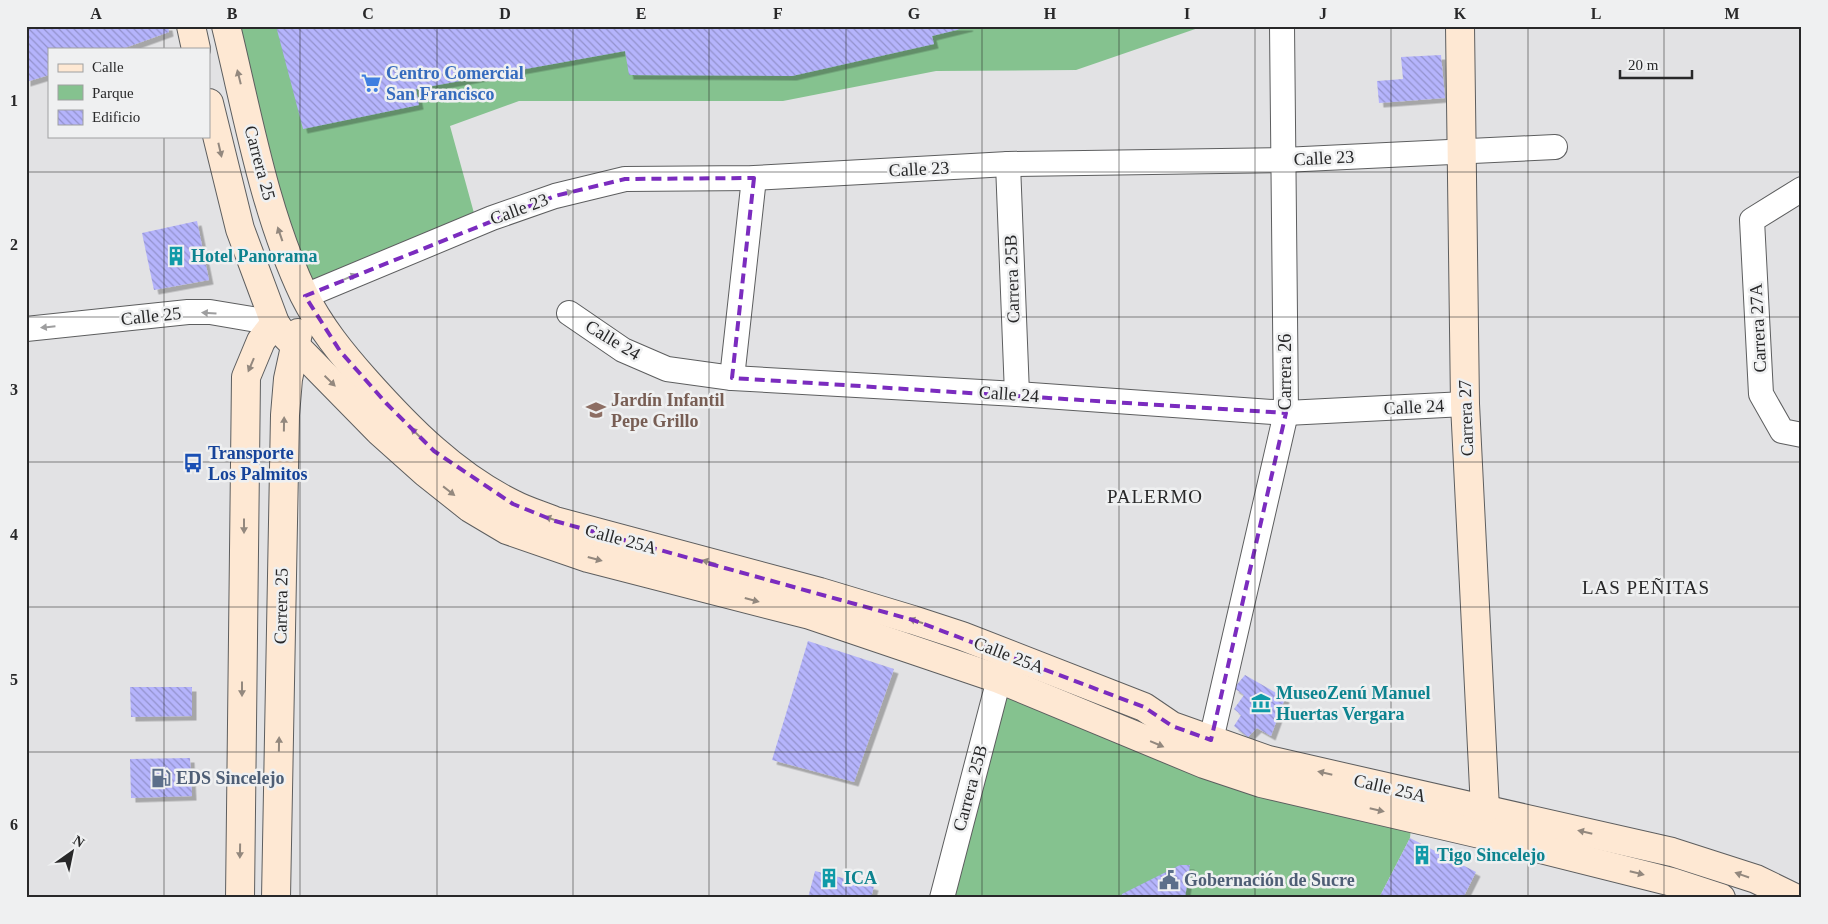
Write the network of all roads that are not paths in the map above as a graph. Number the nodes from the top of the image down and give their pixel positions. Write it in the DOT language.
graph roads {
  1 [pos="191,26"];
  2 [pos="226,26"];
  3 [pos="1282,26"];
  4 [pos="1460,26"];
  5 [pos="196,48"];
  6 [pos="210,107"];
  7 [pos="1555,147"];
  8 [pos="1461,152"];
  9 [pos="1283,160"];
  10 [pos="1008,164"];
  11 [pos="754,178"];
  12 [pos="1802,189"];
  13 [pos="305,296"];
  14 [pos="569,313"];
  15 [pos="26,329"];
  16 [pos="289,334"];
  17 [pos="340,351"];
  18 [pos="732,378"];
  19 [pos="1017,394"];
  20 [pos="1465,404"];
  21 [pos="1286,413"];
  22 [pos="1792,433"];
  23 [pos="999,679"];
  24 [pos="1172,726"];
  25 [pos="1212,740"];
  26 [pos="1485,809"];
  27 [pos="1795,895"];
  28 [pos="240,898"];
  29 [pos="276,898"];
  30 [pos="942,898"];
  31 [pos="1721,898"];
  1 -- 5 [label="main road"];
  13 -- 2 [label="main road, Carrera 25, one-way"];
  3 -- 9 [label="street, Carrera 26"];
  4 -- 8 [label="main road, Carrera 27"];
  6 -- 16 [label="main road, Carrera 25, one-way"];
  7 -- 8 [label="street, Calle 23"];
  8 -- 9 [label="street, Calle 23"];
  8 -- 20 [label="main road, Carrera 27"];
  9 -- 10 [label="street, Calle 23"];
  9 -- 21 [label="street, Carrera 26"];
  10 -- 11 [label="street, Calle 23"];
  10 -- 19 [label="street, Carrera 25B"];
  13 -- 11 [label="street, Calle 23, one-way"];
  11 -- 18 [label="street"];
  12 -- 22 [label="street, Carrera 27A"];
  13 -- 16 [label="main road"];
  13 -- 17 [label="main road, Calle 25A"];
  14 -- 18 [label="street, Calle 24"];
  16 -- 15 [label="street, Calle 25, one-way"];
  16 -- 17 [label="main road"];
  16 -- 23 [label="main road, Calle 25A, one-way"];
  16 -- 28 [label="main road, one-way"];
  29 -- 16 [label="main road, Carrera 25, one-way"];
  24 -- 17 [label="main road, Calle 25A, one-way"];
  18 -- 19 [label="street, Calle 24"];
  19 -- 21 [label="street, Calle 24"];
  20 -- 21 [label="street, Calle 24"];
  20 -- 26 [label="main road, Carrera 27"];
  21 -- 25 [label="street, Carrera 26"];
  23 -- 24 [label="main road"];
  23 -- 30 [label="street, Carrera 25B"];
  23 -- 31 [label="main road, Calle 25A, one-way"];
  24 -- 25 [label="main road, Calle 25A"];
  26 -- 25 [label="main road, Calle 25A, one-way"];
  27 -- 26 [label="main road, Calle 25A, one-way"];
}
